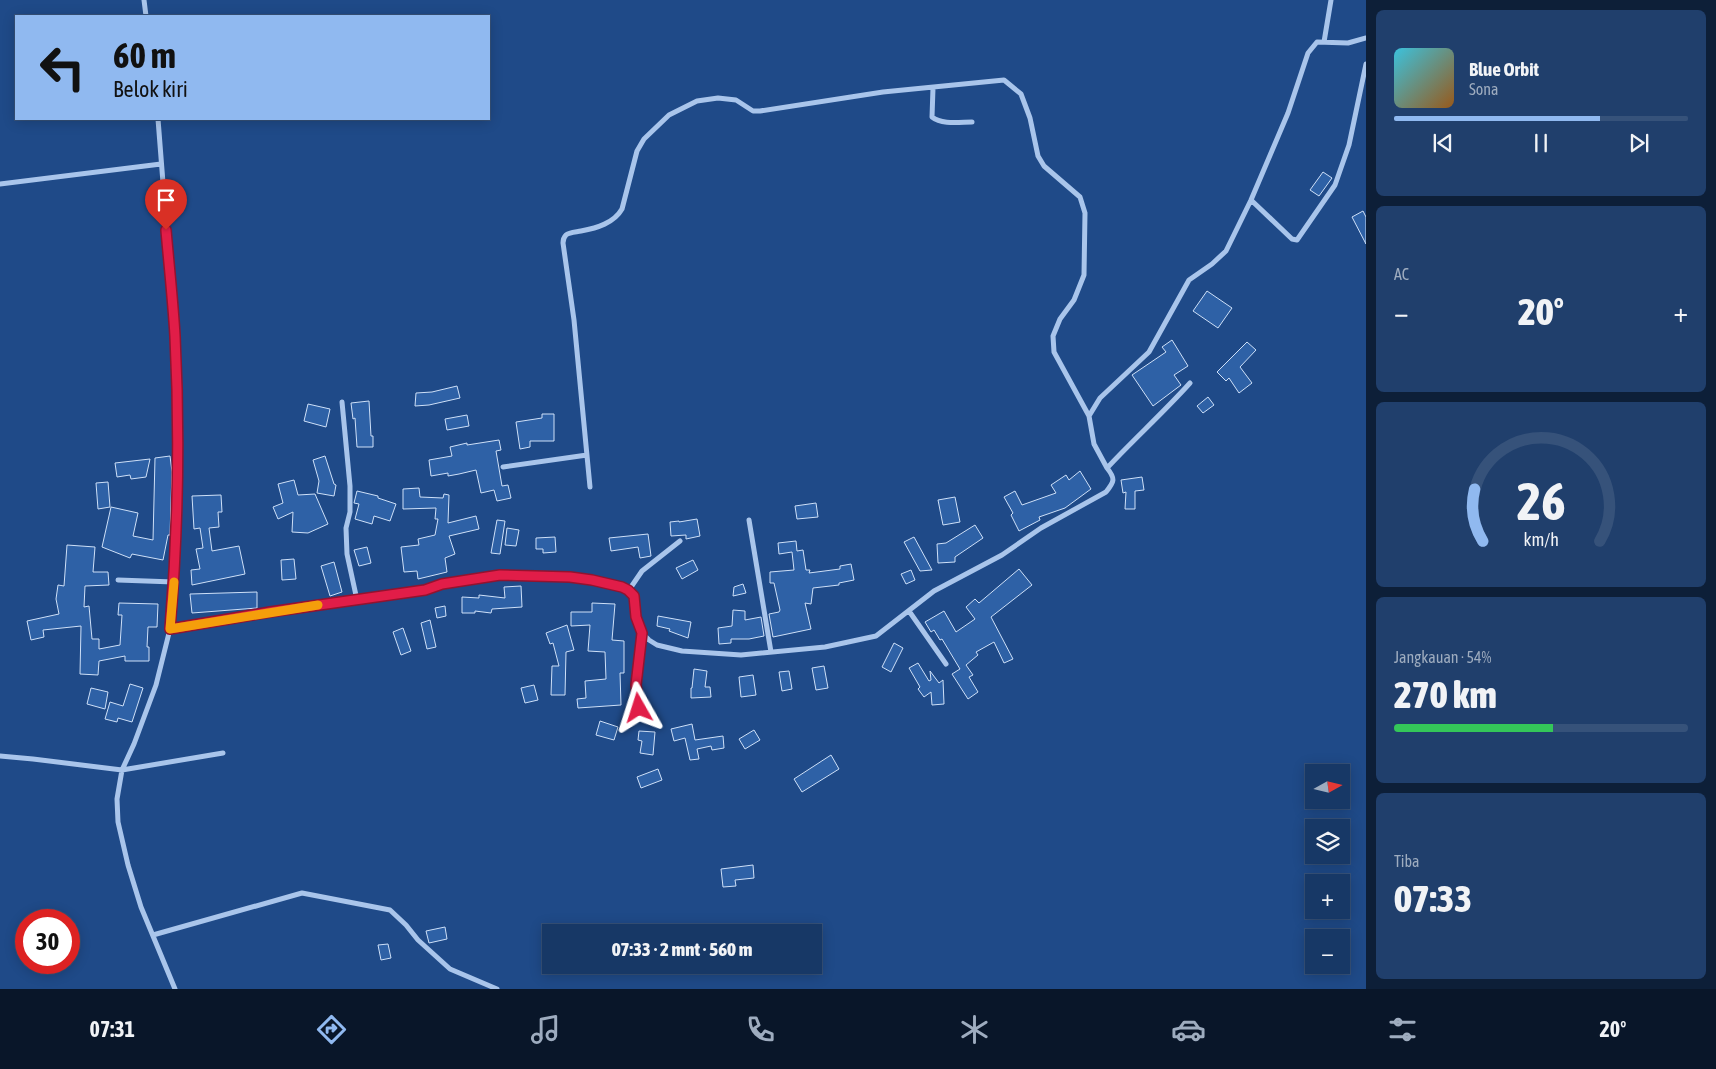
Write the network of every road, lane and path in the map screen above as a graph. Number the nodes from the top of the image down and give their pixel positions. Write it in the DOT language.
graph roads {
  1 [pos="144,0"];
  2 [pos="1331,0"];
  3 [pos="146,15"];
  4 [pos="1366,38"];
  5 [pos="1324,42"];
  6 [pos="1366,64"];
  7 [pos="933,88"];
  8 [pos="158,120"];
  9 [pos="972,122"];
  10 [pos="161,164"];
  11 [pos="0,184"];
  12 [pos="1251,200"];
  13 [pos="1190,383"];
  14 [pos="342,402"];
  15 [pos="1089,416"];
  16 [pos="587,455"];
  17 [pos="503,467"];
  18 [pos="1108,468"];
  19 [pos="590,487"];
  20 [pos="749,520"];
  21 [pos="680,541"];
  22 [pos="118,580"];
  23 [pos="174,582"];
  24 [pos="628,590"];
  25 [pos="357,600"];
  26 [pos="910,611"];
  27 [pos="170,629"];
  28 [pos="642,633"];
  29 [pos="771,652"];
  30 [pos="946,664"];
  31 [pos="639,708"];
  32 [pos="223,753"];
  33 [pos="0,756"];
  34 [pos="122,770"];
  35 [pos="153,935"];
  36 [pos="175,989"];
  37 [pos="497,989"];
  1 -- 3 [label="street"];
  2 -- 5 [label="street"];
  4 -- 5 [label="street"];
  5 -- 12 [label="street"];
  6 -- 12 [label="street"];
  7 -- 9 [label="street"];
  7 -- 15 [label="street"];
  7 -- 16 [label="street"];
  8 -- 10 [label="street"];
  10 -- 11 [label="street"];
  10 -- 23 [label="street"];
  12 -- 15 [label="street"];
  13 -- 18 [label="street"];
  14 -- 25 [label="street"];
  15 -- 18 [label="street"];
  16 -- 17 [label="street"];
  16 -- 19 [label="street"];
  18 -- 26 [label="street"];
  20 -- 29 [label="street"];
  21 -- 24 [label="street"];
  22 -- 23 [label="street"];
  23 -- 27 [label="street"];
  24 -- 25 [label="street"];
  24 -- 28 [label="street"];
  25 -- 27 [label="street"];
  26 -- 29 [label="street"];
  26 -- 30 [label="street"];
  27 -- 34 [label="street"];
  28 -- 29 [label="street"];
  28 -- 31 [label="street"];
  32 -- 34 [label="street"];
  33 -- 34 [label="street"];
  34 -- 35 [label="street"];
  35 -- 36 [label="street"];
  35 -- 37 [label="street"];
}
